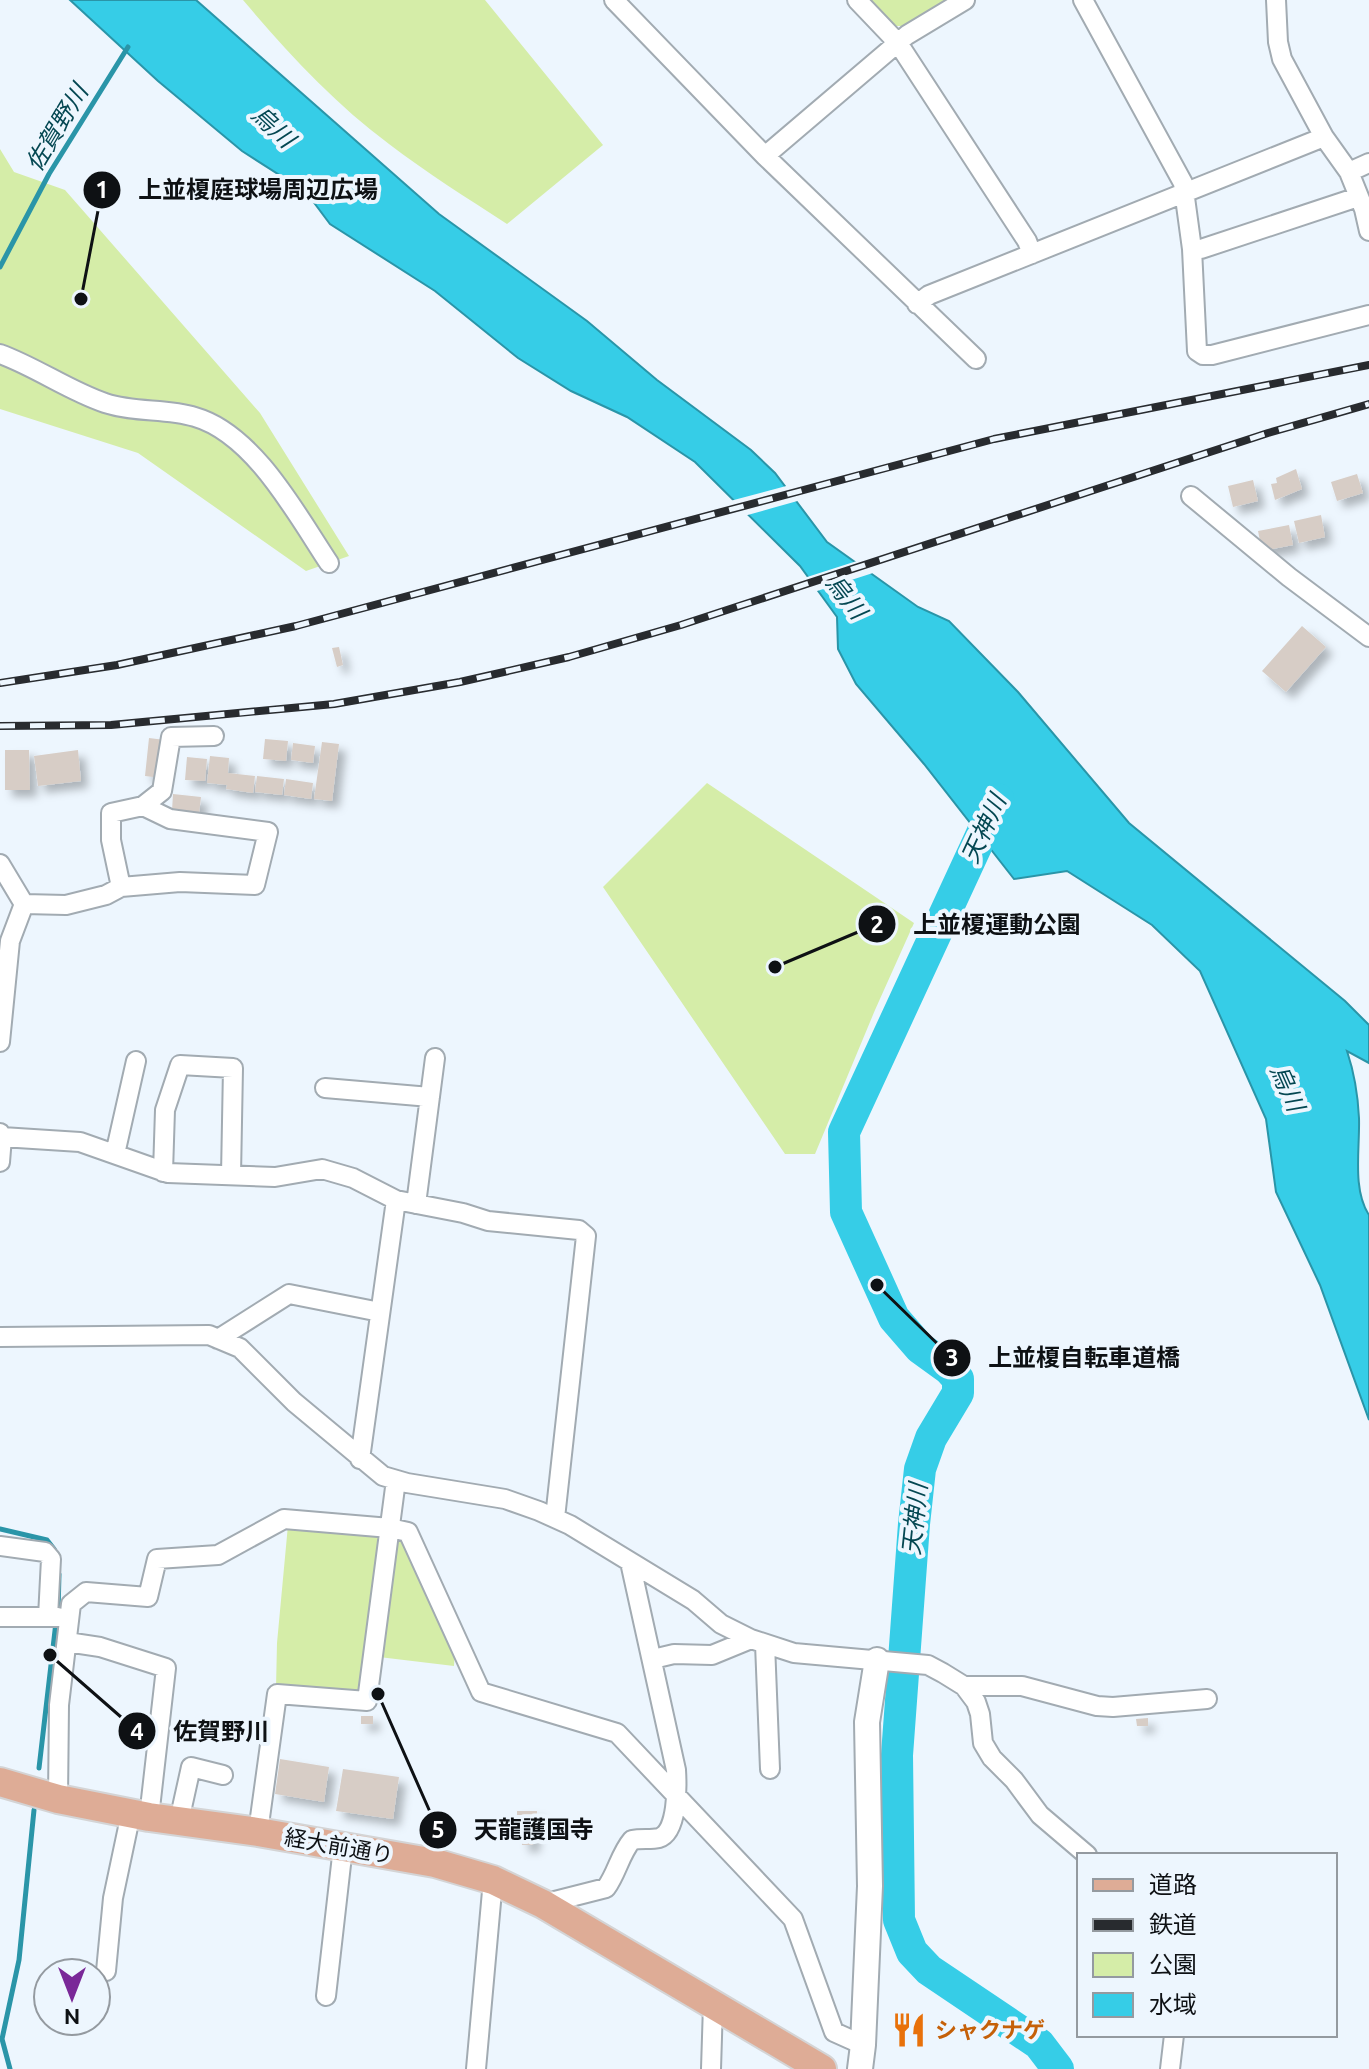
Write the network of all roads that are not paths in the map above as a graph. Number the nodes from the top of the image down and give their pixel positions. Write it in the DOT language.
graph roads {
  1 [pos="857,0"];
  2 [pos="965,0"];
  3 [pos="1083,0"];
  4 [pos="1276,0"];
  5 [pos="625,4"];
  6 [pos="898,43"];
  7 [pos="1324,137"];
  8 [pos="765,156"];
  9 [pos="1369,163"];
  10 [pos="1349,172"];
  11 [pos="1186,194"];
  12 [pos="1358,197"];
  13 [pos="1369,231"];
  14 [pos="1192,249"];
  15 [pos="1032,254"];
  16 [pos="917,304"];
  17 [pos="1369,315"];
  18 [pos="0,354"];
  19 [pos="976,359"];
  20 [pos="1191,496"];
  21 [pos="329,563"];
  22 [pos="1369,637"];
  23 [pos="214,736"];
  24 [pos="143,806"];
  25 [pos="0,864"];
  26 [pos="121,887"];
  27 [pos="24,904"];
  28 [pos="5,941"];
  29 [pos="0,1042"];
  30 [pos="435,1058"];
  31 [pos="136,1061"];
  32 [pos="325,1088"];
  33 [pos="430,1097"];
  34 [pos="1,1135"];
  35 [pos="115,1154"];
  36 [pos="0,1162"];
  37 [pos="163,1172"];
  38 [pos="231,1175"];
  39 [pos="396,1200"];
  40 [pos="416,1204"];
  41 [pos="380,1312"];
  42 [pos="0,1337"];
  43 [pos="218,1339"];
  44 [pos="360,1459"];
  45 [pos="396,1480"];
  46 [pos="555,1518"];
  47 [pos="390,1528"];
  48 [pos="0,1546"];
  49 [pos="630,1562"];
  50 [pos="0,1617"];
  51 [pos="59,1617"];
  52 [pos="67,1642"];
  53 [pos="758,1642"];
  54 [pos="653,1659"];
  55 [pos="884,1660"];
  56 [pos="964,1686"];
  57 [pos="1207,1699"];
  58 [pos="770,1769"];
  59 [pos="223,1775"];
  60 [pos="0,1782"];
  61 [pos="677,1793"];
  62 [pos="58,1799"];
  63 [pos="140,1815"];
  64 [pos="179,1821"];
  65 [pos="258,1832"];
  66 [pos="343,1847"];
  67 [pos="1084,1853"];
  68 [pos="493,1880"];
  69 [pos="543,1904"];
  70 [pos="107,1957"];
  71 [pos="326,1996"];
  72 [pos="713,2005"];
  73 [pos="1174,2037"];
  74 [pos="863,2045"];
  75 [pos="476,2069"];
  76 [pos="711,2069"];
  77 [pos="822,2069"];
  78 [pos="860,2069"];
  79 [pos="1170,2069"];
  1 -- 6 [label="street"];
  2 -- 6 [label="street"];
  3 -- 11 [label="street"];
  4 -- 7 [label="street"];
  5 -- 8 [label="street"];
  6 -- 8 [label="street"];
  6 -- 15 [label="street"];
  7 -- 10 [label="street"];
  7 -- 11 [label="street"];
  8 -- 16 [label="street"];
  9 -- 10 [label="street"];
  10 -- 12 [label="street"];
  11 -- 14 [label="street"];
  11 -- 15 [label="street"];
  12 -- 13 [label="street"];
  12 -- 14 [label="street"];
  14 -- 17 [label="street"];
  15 -- 16 [label="street"];
  16 -- 19 [label="street"];
  18 -- 21 [label="street"];
  20 -- 22 [label="street"];
  23 -- 24 [label="street"];
  24 -- 26 [label="street"];
  24 -- 26 [label="street"];
  25 -- 27 [label="street"];
  26 -- 27 [label="street"];
  27 -- 28 [label="street"];
  28 -- 29 [label="street"];
  30 -- 33 [label="street"];
  31 -- 35 [label="street"];
  32 -- 33 [label="street"];
  33 -- 40 [label="street"];
  34 -- 35 [label="street"];
  34 -- 36 [label="street"];
  35 -- 37 [label="street"];
  37 -- 38 [label="street"];
  37 -- 38 [label="street"];
  38 -- 39 [label="street"];
  39 -- 40 [label="street"];
  39 -- 41 [label="street"];
  40 -- 46 [label="street"];
  41 -- 43 [label="street"];
  41 -- 44 [label="street"];
  42 -- 43 [label="street"];
  43 -- 44 [label="street"];
  44 -- 45 [label="street"];
  45 -- 46 [label="street"];
  45 -- 47 [label="street"];
  46 -- 49 [label="street"];
  47 -- 51 [label="street"];
  47 -- 61 [label="street"];
  47 -- 65 [label="street"];
  48 -- 51 [label="street"];
  49 -- 53 [label="street"];
  49 -- 54 [label="street"];
  50 -- 51 [label="street"];
  51 -- 52 [label="street"];
  52 -- 62 [label="street"];
  52 -- 63 [label="street"];
  53 -- 54 [label="street"];
  53 -- 55 [label="street"];
  53 -- 58 [label="street"];
  54 -- 61 [label="street"];
  55 -- 56 [label="street"];
  55 -- 74 [label="street"];
  56 -- 57 [label="street"];
  56 -- 67 [label="street"];
  59 -- 64 [label="street"];
  60 -- 62 [label="main road, 経大前通り"];
  61 -- 69 [label="street"];
  61 -- 74 [label="street"];
  62 -- 63 [label="main road, 経大前通り"];
  63 -- 64 [label="main road, 経大前通り"];
  63 -- 70 [label="street"];
  64 -- 65 [label="main road, 経大前通り"];
  65 -- 66 [label="main road, 経大前通り"];
  66 -- 68 [label="main road, 経大前通り"];
  66 -- 71 [label="street"];
  68 -- 69 [label="main road, 経大前通り"];
  68 -- 75 [label="street"];
  69 -- 72 [label="main road, 経大前通り"];
  72 -- 76 [label="street"];
  72 -- 77 [label="main road, 経大前通り"];
  73 -- 79 [label="street"];
  74 -- 78 [label="street"];
}
